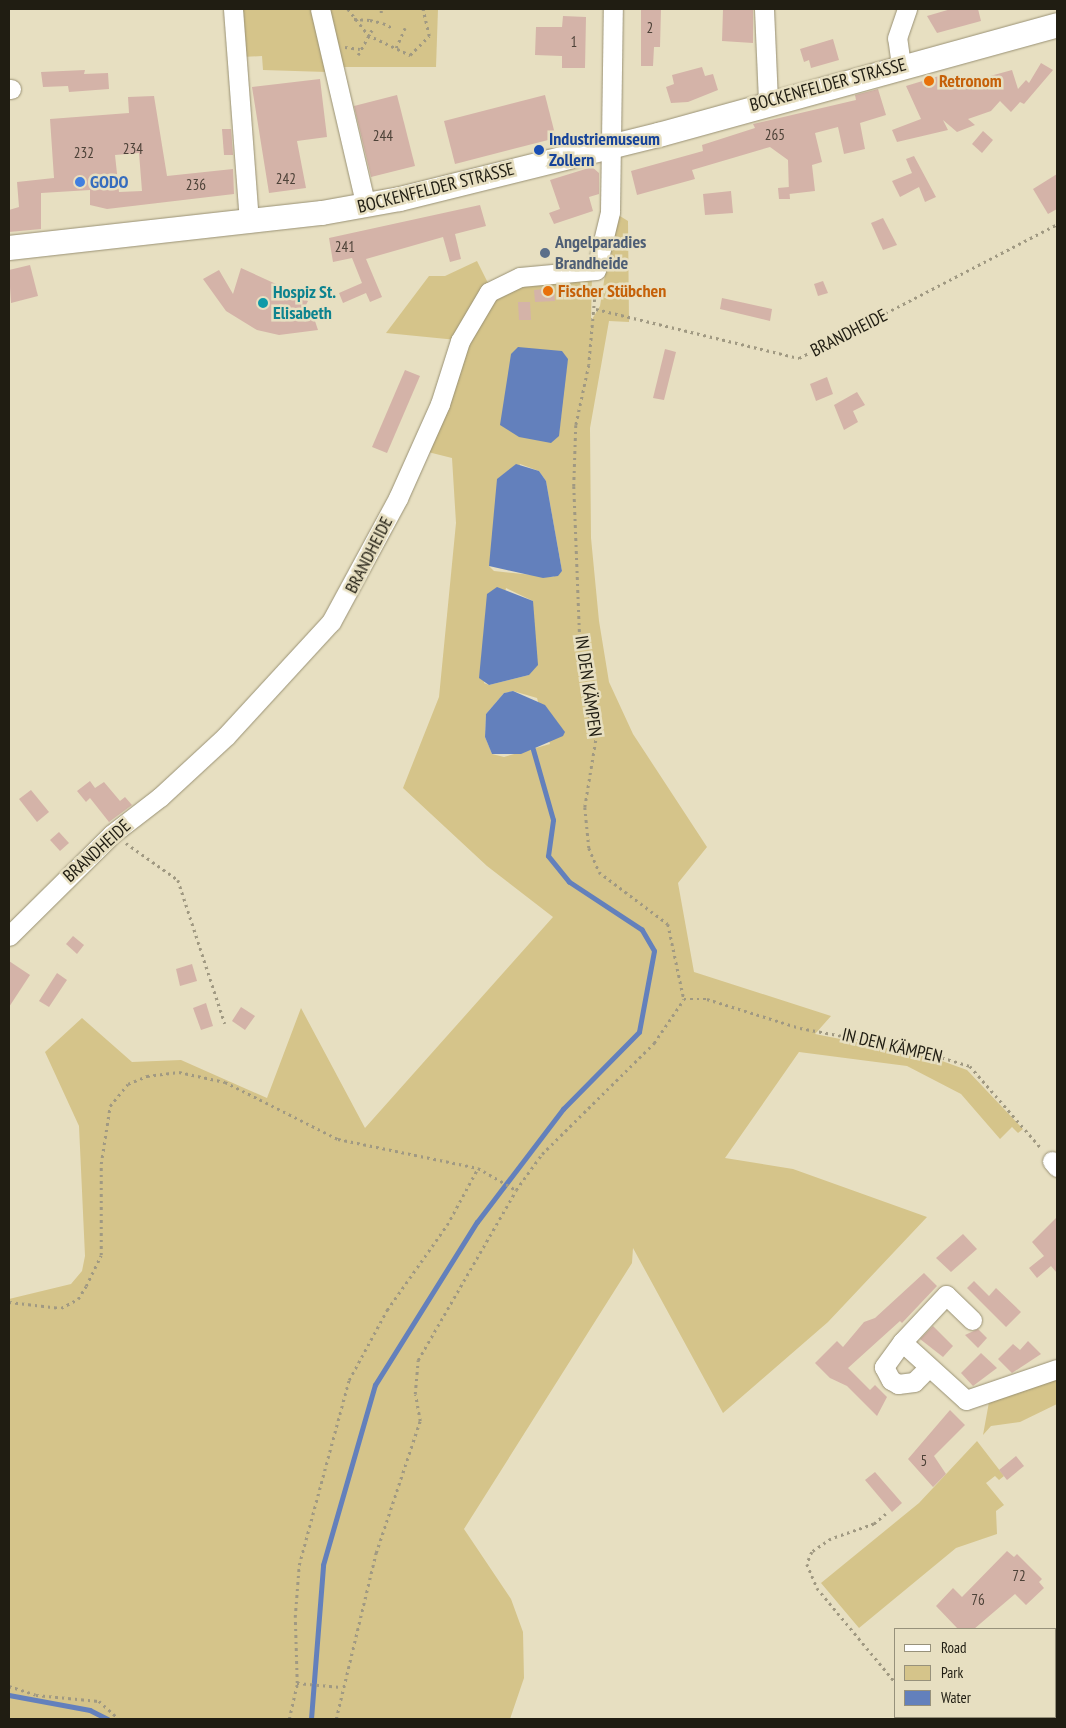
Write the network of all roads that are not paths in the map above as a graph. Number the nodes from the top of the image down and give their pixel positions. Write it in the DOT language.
graph roads {
  1 [pos="233,9"];
  2 [pos="320,9"];
  3 [pos="613,9"];
  4 [pos="764,9"];
  5 [pos="907,9"];
  6 [pos="1057,25"];
  7 [pos="901,65"];
  8 [pos="768,102"];
  9 [pos="611,145"];
  10 [pos="366,206"];
  11 [pos="248,222"];
  12 [pos="9,248"];
  13 [pos="9,936"];
  14 [pos="972,1320"];
  15 [pos="902,1342"];
  16 [pos="928,1368"];
  17 [pos="1057,1369"];
  1 -- 11 [label="street"];
  2 -- 10 [label="street"];
  3 -- 9 [label="street"];
  4 -- 8 [label="street"];
  5 -- 7 [label="street"];
  6 -- 7 [label="main road, BOCKENFELDER STRASSE"];
  7 -- 8 [label="main road, BOCKENFELDER STRASSE"];
  8 -- 9 [label="main road, BOCKENFELDER STRASSE"];
  9 -- 10 [label="main road, BOCKENFELDER STRASSE"];
  9 -- 13 [label="street, BRANDHEIDE"];
  10 -- 11 [label="main road, BOCKENFELDER STRASSE"];
  11 -- 12 [label="main road, BOCKENFELDER STRASSE"];
  14 -- 15 [label="street"];
  15 -- 16 [label="street"];
  15 -- 16 [label="street"];
  16 -- 17 [label="street"];
}
